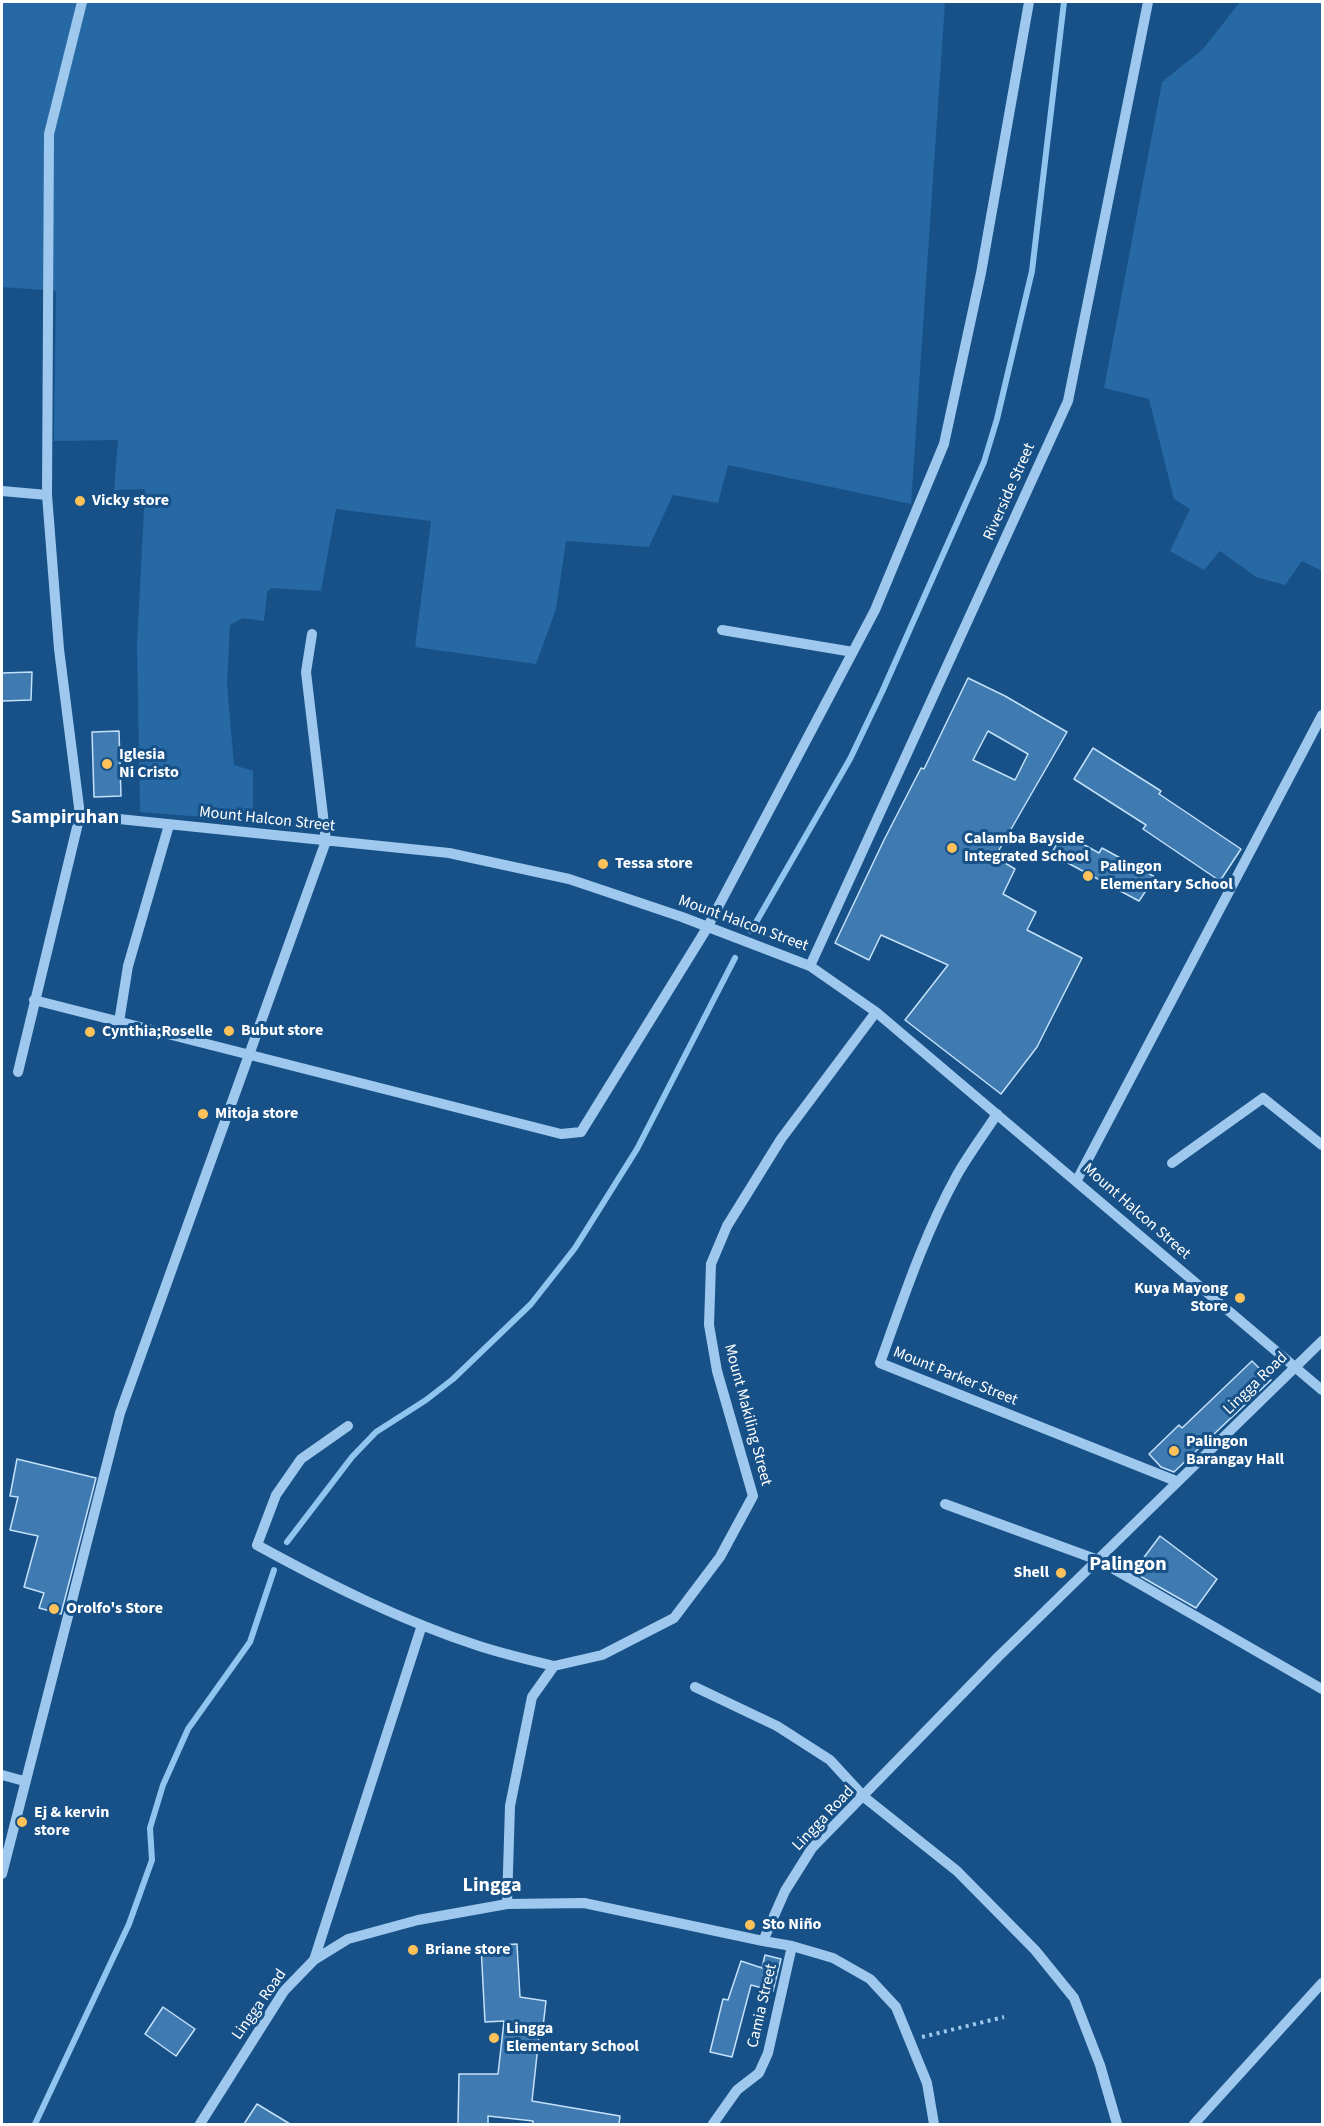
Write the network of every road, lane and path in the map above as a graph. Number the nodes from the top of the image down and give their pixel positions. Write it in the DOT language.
graph roads {
  1 [pos="82,2"];
  2 [pos="1029,2"];
  3 [pos="1148,2"];
  4 [pos="2,491"];
  5 [pos="47,495"];
  6 [pos="722,630"];
  7 [pos="312,634"];
  8 [pos="853,652"];
  9 [pos="1323,715"];
  10 [pos="80,815"];
  11 [pos="169,825"];
  12 [pos="326,841"];
  13 [pos="707,928"];
  14 [pos="810,966"];
  15 [pos="34,1000"];
  16 [pos="876,1012"];
  17 [pos="119,1022"];
  18 [pos="251,1055"];
  19 [pos="18,1072"];
  20 [pos="997,1114"];
  21 [pos="1323,1145"];
  22 [pos="1172,1163"];
  23 [pos="1077,1180"];
  24 [pos="1323,1341"];
  25 [pos="1295,1368"];
  26 [pos="1323,1390"];
  27 [pos="348,1426"];
  28 [pos="1176,1481"];
  29 [pos="945,1504"];
  30 [pos="1098,1560"];
  31 [pos="422,1625"];
  32 [pos="554,1666"];
  33 [pos="695,1687"];
  34 [pos="1323,1689"];
  35 [pos="2,1775"];
  36 [pos="24,1781"];
  37 [pos="864,1797"];
  38 [pos="2,1874"];
  39 [pos="507,1904"];
  40 [pos="763,1941"];
  41 [pos="792,1946"];
  42 [pos="314,1960"];
  43 [pos="1323,1983"];
  44 [pos="1004,2017"];
  45 [pos="909,2040"];
  46 [pos="200,2124"];
  47 [pos="713,2124"];
  48 [pos="934,2124"];
  49 [pos="1117,2124"];
  50 [pos="1194,2124"];
  1 -- 5 [label="street"];
  2 -- 8 [label="street"];
  3 -- 14 [label="street, Riverside Street"];
  4 -- 5 [label="street"];
  5 -- 10 [label="street"];
  6 -- 8 [label="street"];
  7 -- 12 [label="street"];
  8 -- 13 [label="street"];
  9 -- 23 [label="street"];
  10 -- 11 [label="street, Mount Halcon Street"];
  10 -- 15 [label="street"];
  11 -- 12 [label="street, Mount Halcon Street"];
  11 -- 17 [label="street"];
  12 -- 13 [label="street, Mount Halcon Street"];
  12 -- 18 [label="street"];
  13 -- 14 [label="street, Mount Halcon Street"];
  13 -- 18 [label="street"];
  14 -- 16 [label="street, Mount Halcon Street"];
  15 -- 17 [label="street"];
  15 -- 19 [label="street"];
  16 -- 20 [label="street, Mount Halcon Street"];
  16 -- 32 [label="street, Mount Makiling Street"];
  17 -- 18 [label="street"];
  18 -- 36 [label="street"];
  20 -- 23 [label="street, Mount Halcon Street"];
  20 -- 28 [label="street, Mount Parker Street"];
  21 -- 22 [label="street"];
  23 -- 25 [label="street, Mount Halcon Street"];
  24 -- 25 [label="street, Lingga Road"];
  25 -- 26 [label="street, Mount Halcon Street"];
  25 -- 28 [label="street, Lingga Road"];
  27 -- 31 [label="street"];
  28 -- 30 [label="street, Lingga Road"];
  29 -- 30 [label="street"];
  30 -- 34 [label="street"];
  30 -- 37 [label="street, Lingga Road"];
  31 -- 32 [label="street"];
  31 -- 42 [label="street"];
  32 -- 39 [label="street"];
  33 -- 37 [label="street"];
  35 -- 36 [label="street"];
  36 -- 38 [label="street"];
  37 -- 40 [label="street, Lingga Road"];
  37 -- 49 [label="street"];
  39 -- 40 [label="street, Lingga Road"];
  39 -- 42 [label="street, Lingga Road"];
  40 -- 41 [label="street"];
  41 -- 45 [label="street"];
  41 -- 47 [label="street, Camia Street"];
  42 -- 46 [label="street, Lingga Road"];
  43 -- 50 [label="street"];
  44 -- 45 [label="path"];
  45 -- 48 [label="street"];
}
